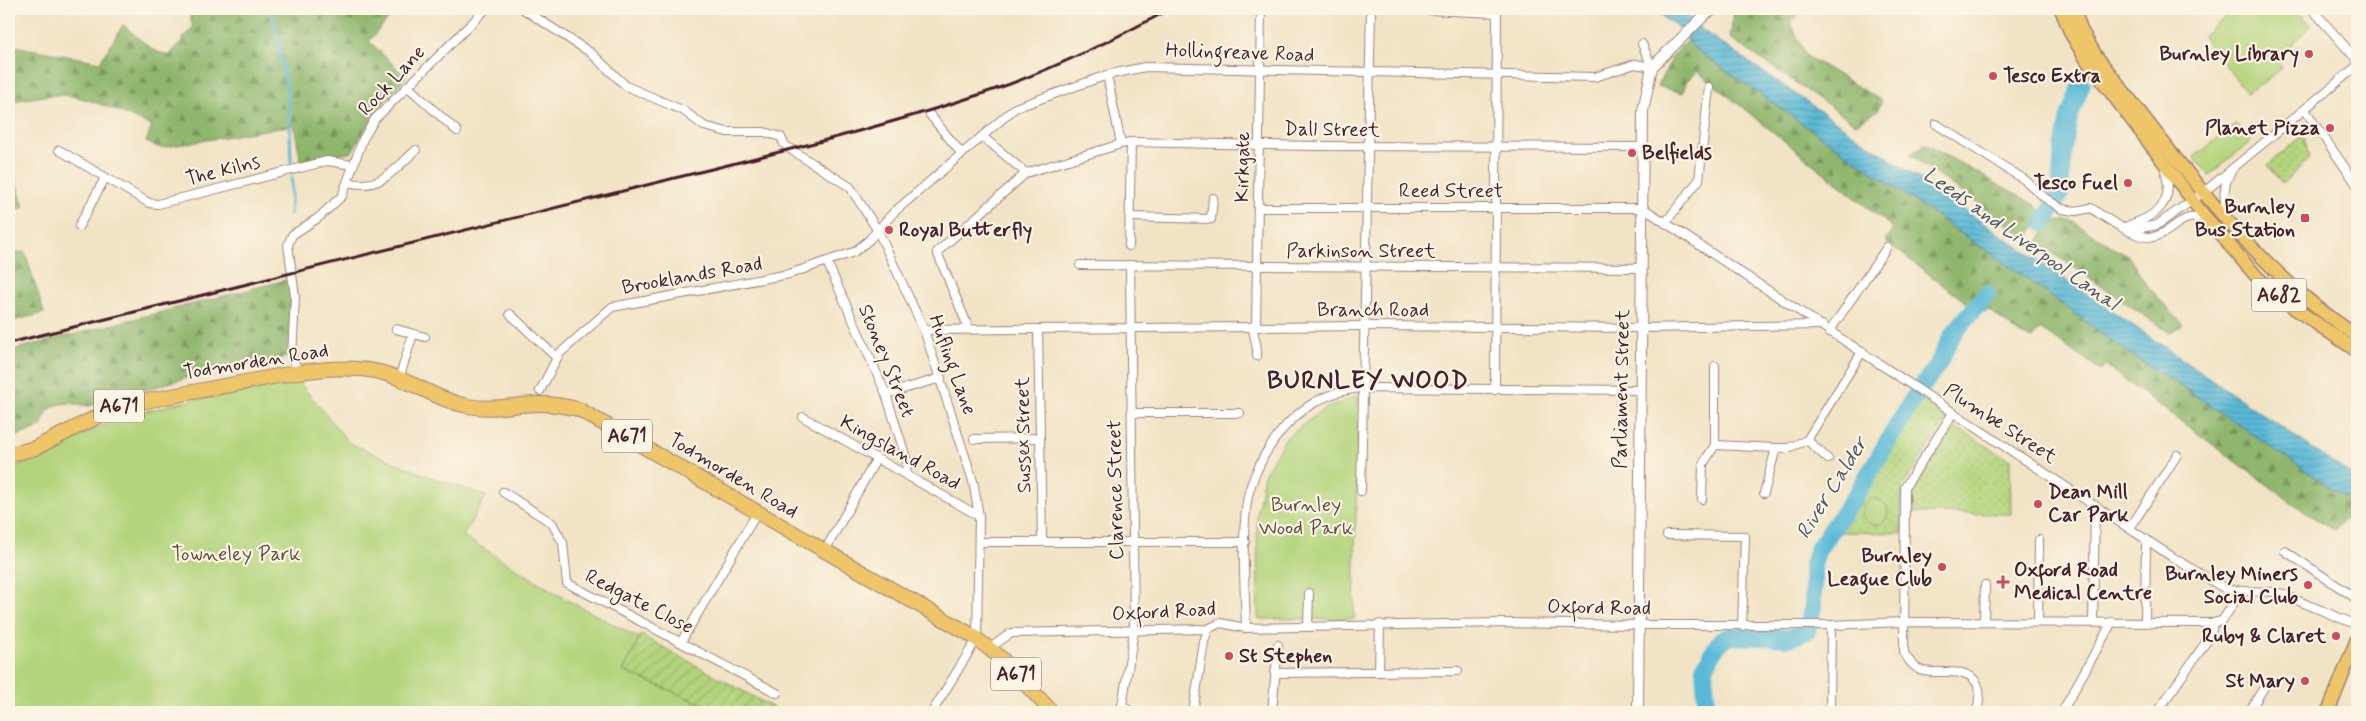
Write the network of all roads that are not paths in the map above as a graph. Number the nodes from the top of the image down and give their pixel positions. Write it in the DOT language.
graph roads {
  1 [pos="486,9"];
  2 [pos="523,9"];
  3 [pos="1261,9"];
  4 [pos="1371,9"];
  5 [pos="1405,9"];
  6 [pos="2062,9"];
  7 [pos="2074,9"];
  8 [pos="2312,9"];
  9 [pos="1497,11"];
  10 [pos="1710,11"];
  11 [pos="1642,44"];
  12 [pos="2357,60"];
  13 [pos="2357,66"];
  14 [pos="1652,67"];
  15 [pos="1262,70"];
  16 [pos="1370,73"];
  17 [pos="1106,75"];
  18 [pos="1496,75"];
  19 [pos="407,86"];
  20 [pos="1709,87"];
  21 [pos="2305,110"];
  22 [pos="930,115"];
  23 [pos="1936,124"];
  24 [pos="457,131"];
  25 [pos="982,136"];
  26 [pos="1131,142"];
  27 [pos="1122,144"];
  28 [pos="1260,145"];
  29 [pos="1368,147"];
  30 [pos="1496,147"];
  31 [pos="1642,147"];
  32 [pos="59,150"];
  33 [pos="416,150"];
  34 [pos="962,154"];
  35 [pos="2163,162"];
  36 [pos="2236,164"];
  37 [pos="353,165"];
  38 [pos="2187,170"];
  39 [pos="1026,174"];
  40 [pos="105,178"];
  41 [pos="348,182"];
  42 [pos="2357,185"];
  43 [pos="2204,192"];
  44 [pos="1213,198"];
  45 [pos="2193,200"];
  46 [pos="2214,203"];
  47 [pos="1367,207"];
  48 [pos="1259,208"];
  49 [pos="1496,208"];
  50 [pos="1643,208"];
  51 [pos="1130,216"];
  52 [pos="2186,218"];
  53 [pos="2228,219"];
  54 [pos="1665,223"];
  55 [pos="2213,225"];
  56 [pos="79,226"];
  57 [pos="2123,227"];
  58 [pos="878,231"];
  59 [pos="1129,246"];
  60 [pos="1887,247"];
  61 [pos="827,262"];
  62 [pos="1080,265"];
  63 [pos="1130,265"];
  64 [pos="1258,266"];
  65 [pos="1366,267"];
  66 [pos="1496,268"];
  67 [pos="1642,268"];
  68 [pos="510,314"];
  69 [pos="1822,325"];
  70 [pos="1255,326"];
  71 [pos="1364,326"];
  72 [pos="1495,327"];
  73 [pos="396,328"];
  74 [pos="1038,328"];
  75 [pos="1131,328"];
  76 [pos="1640,328"];
  77 [pos="969,329"];
  78 [pos="924,330"];
  79 [pos="1829,332"];
  80 [pos="413,334"];
  81 [pos="2357,336"];
  82 [pos="425,337"];
  83 [pos="2357,351"];
  84 [pos="1862,352"];
  85 [pos="1257,356"];
  86 [pos="557,358"];
  87 [pos="1715,366"];
  88 [pos="299,372"];
  89 [pos="941,378"];
  90 [pos="399,379"];
  91 [pos="1363,388"];
  92 [pos="1495,390"];
  93 [pos="1640,390"];
  94 [pos="540,391"];
  95 [pos="886,394"];
  96 [pos="1132,413"];
  97 [pos="1240,413"];
  98 [pos="1953,413"];
  99 [pos="804,417"];
  100 [pos="1040,438"];
  101 [pos="974,439"];
  102 [pos="1807,440"];
  103 [pos="1715,445"];
  104 [pos="1776,448"];
  105 [pos="2177,455"];
  106 [pos="9,456"];
  107 [pos="877,458"];
  108 [pos="1828,459"];
  109 [pos="906,475"];
  110 [pos="1361,491"];
  111 [pos="503,492"];
  112 [pos="1764,493"];
  113 [pos="1702,499"];
  114 [pos="2095,505"];
  115 [pos="757,514"];
  116 [pos="979,516"];
  117 [pos="2130,528"];
  118 [pos="1667,535"];
  119 [pos="2146,539"];
  120 [pos="2039,540"];
  121 [pos="1042,541"];
  122 [pos="980,542"];
  123 [pos="1133,542"];
  124 [pos="1244,542"];
  125 [pos="2285,551"];
  126 [pos="824,552"];
  127 [pos="1985,585"];
  128 [pos="2242,591"];
  129 [pos="1309,593"];
  130 [pos="2357,599"];
  131 [pos="1984,621"];
  132 [pos="1904,622"];
  133 [pos="2038,622"];
  134 [pos="2094,622"];
  135 [pos="2112,622"];
  136 [pos="2145,622"];
  137 [pos="2213,623"];
  138 [pos="1380,624"];
  139 [pos="1831,624"];
  140 [pos="1308,625"];
  141 [pos="1638,625"];
  142 [pos="2357,625"];
  143 [pos="1742,626"];
  144 [pos="1246,628"];
  145 [pos="1208,629"];
  146 [pos="1134,630"];
  147 [pos="977,639"];
  148 [pos="2357,640"];
  149 [pos="681,642"];
  150 [pos="1278,645"];
  151 [pos="990,648"];
  152 [pos="1458,671"];
  153 [pos="1275,672"];
  154 [pos="1379,672"];
  155 [pos="2266,684"];
  156 [pos="777,693"];
  157 [pos="1120,709"];
  158 [pos="932,712"];
  159 [pos="1052,712"];
  160 [pos="1132,712"];
  161 [pos="1193,712"];
  162 [pos="1272,712"];
  163 [pos="1638,712"];
  164 [pos="1830,712"];
  165 [pos="1976,712"];
  166 [pos="2062,712"];
  167 [pos="2156,712"];
  168 [pos="2250,712"];
  169 [pos="2328,712"];
  1 -- 19 [label="street, Rock Lane"];
  2 -- 58 [label="street, Hufling Lane"];
  3 -- 15 [label="street, Kirkgate"];
  4 -- 16 [label="street"];
  5 -- 9 [label="street"];
  6 -- 35 [label="main road, A682"];
  7 -- 38 [label="main road, A682"];
  8 -- 12 [label="street"];
  9 -- 18 [label="street"];
  10 -- 14 [label="street"];
  11 -- 14 [label="street"];
  13 -- 21 [label="street"];
  14 -- 18 [label="street, Hollingreave Road"];
  14 -- 31 [label="street, Parliament Street"];
  15 -- 16 [label="street, Hollingreave Road"];
  15 -- 17 [label="street, Hollingreave Road"];
  15 -- 28 [label="street, Kirkgate"];
  16 -- 18 [label="street, Hollingreave Road"];
  16 -- 29 [label="street"];
  17 -- 25 [label="street, Hollingreave Road"];
  17 -- 27 [label="street"];
  18 -- 30 [label="street"];
  19 -- 24 [label="street"];
  19 -- 37 [label="street, Rock Lane"];
  20 -- 54 [label="street"];
  21 -- 36 [label="street"];
  21 -- 42 [label="street"];
  22 -- 34 [label="street"];
  23 -- 57 [label="street"];
  25 -- 34 [label="street, Hollingreave Road"];
  25 -- 39 [label="street"];
  26 -- 27 [label="street, Dall Street"];
  26 -- 28 [label="street, Dall Street"];
  26 -- 51 [label="street"];
  27 -- 39 [label="street, Dall Street"];
  28 -- 29 [label="street, Dall Street"];
  28 -- 48 [label="street, Kirkgate"];
  29 -- 30 [label="street, Dall Street"];
  29 -- 47 [label="street"];
  30 -- 31 [label="street, Dall Street"];
  30 -- 49 [label="street"];
  31 -- 50 [label="street, Parliament Street"];
  32 -- 40 [label="street, The Kilns"];
  33 -- 41 [label="street"];
  34 -- 58 [label="street, Hollingreave Road"];
  35 -- 45 [label="main road, A682"];
  35 -- 57 [label="street"];
  36 -- 43 [label="street"];
  36 -- 53 [label="street"];
  37 -- 40 [label="street, The Kilns"];
  37 -- 41 [label="street, Rock Lane"];
  38 -- 43 [label="main road, A682"];
  38 -- 45 [label="street"];
  39 -- 77 [label="street"];
  40 -- 56 [label="street"];
  41 -- 88 [label="street, Rock Lane"];
  43 -- 45 [label="street"];
  43 -- 46 [label="main road, A682"];
  44 -- 51 [label="street"];
  45 -- 46 [label="street"];
  45 -- 52 [label="street"];
  45 -- 55 [label="main road, A682"];
  45 -- 57 [label="street"];
  46 -- 53 [label="main road, A682"];
  47 -- 48 [label="street, Reed Street"];
  47 -- 49 [label="street, Reed Street"];
  47 -- 65 [label="street"];
  48 -- 64 [label="street, Kirkgate"];
  49 -- 50 [label="street, Reed Street"];
  49 -- 66 [label="street"];
  50 -- 54 [label="street, Plumbe Street"];
  50 -- 67 [label="street, Parliament Street"];
  51 -- 59 [label="street"];
  52 -- 55 [label="street"];
  52 -- 57 [label="street"];
  53 -- 81 [label="main road, A682"];
  54 -- 69 [label="street, Plumbe Street"];
  55 -- 83 [label="main road, A682"];
  58 -- 61 [label="street, Brooklands Road"];
  58 -- 78 [label="street, Hufling Lane"];
  60 -- 79 [label="street"];
  61 -- 86 [label="street, Brooklands Road"];
  61 -- 95 [label="street, Stoney Street"];
  62 -- 63 [label="street, Parkinson Street"];
  63 -- 64 [label="street, Parkinson Street"];
  63 -- 75 [label="street, Clarence Street"];
  64 -- 65 [label="street, Parkinson Street"];
  64 -- 70 [label="street, Kirkgate"];
  65 -- 66 [label="street, Parkinson Street"];
  65 -- 71 [label="street"];
  66 -- 67 [label="street, Parkinson Street"];
  66 -- 72 [label="street"];
  67 -- 76 [label="street, Parliament Street"];
  68 -- 86 [label="street"];
  69 -- 76 [label="street, Branch Road"];
  69 -- 79 [label="street, Plumbe Street"];
  70 -- 71 [label="street, Branch Road"];
  70 -- 75 [label="street, Branch Road"];
  70 -- 85 [label="street, Kirkgate"];
  71 -- 72 [label="street, Branch Road"];
  71 -- 91 [label="street"];
  72 -- 76 [label="street, Branch Road"];
  72 -- 92 [label="street"];
  73 -- 80 [label="street"];
  74 -- 75 [label="street, Branch Road"];
  74 -- 77 [label="street, Branch Road"];
  74 -- 100 [label="street, Sussex Street"];
  75 -- 96 [label="street, Clarence Street"];
  76 -- 93 [label="street, Parliament Street"];
  77 -- 78 [label="street, Branch Road"];
  78 -- 89 [label="street, Hufling Lane"];
  79 -- 84 [label="street, Plumbe Street"];
  80 -- 82 [label="street"];
  80 -- 90 [label="street"];
  84 -- 98 [label="street, Plumbe Street"];
  84 -- 102 [label="street"];
  86 -- 94 [label="street, Brooklands Road"];
  87 -- 103 [label="street"];
  88 -- 90 [label="highway, Todmorden Road / A671"];
  88 -- 106 [label="highway, Todmorden Road / A671"];
  89 -- 95 [label="street"];
  89 -- 116 [label="street, Hufling Lane"];
  90 -- 115 [label="highway, Todmorden Road / A671"];
  91 -- 92 [label="street"];
  91 -- 110 [label="street"];
  91 -- 124 [label="street"];
  92 -- 93 [label="street"];
  93 -- 141 [label="street, Parliament Street"];
  95 -- 109 [label="street, Stoney Street"];
  96 -- 97 [label="street"];
  96 -- 123 [label="street, Clarence Street"];
  98 -- 114 [label="street, Plumbe Street"];
  98 -- 132 [label="street"];
  99 -- 107 [label="street, Kingsland Road"];
  100 -- 101 [label="street"];
  100 -- 121 [label="street, Sussex Street"];
  102 -- 104 [label="street"];
  102 -- 108 [label="street"];
  103 -- 104 [label="street"];
  103 -- 113 [label="street"];
  104 -- 112 [label="street"];
  105 -- 117 [label="street"];
  107 -- 109 [label="street, Kingsland Road"];
  107 -- 126 [label="street"];
  109 -- 116 [label="street, Kingsland Road"];
  111 -- 149 [label="street, Redgate Close"];
  114 -- 117 [label="street, Plumbe Street"];
  114 -- 134 [label="street"];
  115 -- 126 [label="highway, Todmorden Road / A671"];
  115 -- 149 [label="street"];
  116 -- 122 [label="street, Hufling Lane"];
  117 -- 119 [label="street, Plumbe Street"];
  118 -- 143 [label="street"];
  119 -- 128 [label="street, Plumbe Street"];
  119 -- 136 [label="street"];
  120 -- 133 [label="street"];
  121 -- 122 [label="street"];
  121 -- 123 [label="street"];
  122 -- 147 [label="street, Hufling Lane"];
  123 -- 124 [label="street"];
  123 -- 146 [label="street, Clarence Street"];
  124 -- 144 [label="street"];
  125 -- 130 [label="street"];
  126 -- 147 [label="highway, Todmorden Road / A671"];
  127 -- 131 [label="street"];
  128 -- 137 [label="street"];
  128 -- 142 [label="street, Plumbe Street"];
  129 -- 140 [label="street"];
  131 -- 132 [label="street, Oxford Road"];
  131 -- 133 [label="street, Oxford Road"];
  132 -- 139 [label="street, Oxford Road"];
  132 -- 165 [label="street"];
  133 -- 134 [label="street, Oxford Road"];
  134 -- 135 [label="street, Oxford Road"];
  135 -- 136 [label="street, Oxford Road"];
  135 -- 166 [label="street"];
  136 -- 137 [label="street, Oxford Road"];
  137 -- 167 [label="street"];
  138 -- 140 [label="street, Oxford Road"];
  138 -- 141 [label="street, Oxford Road"];
  138 -- 154 [label="street"];
  139 -- 143 [label="street, Oxford Road"];
  139 -- 164 [label="street"];
  140 -- 144 [label="street, Oxford Road"];
  141 -- 143 [label="street, Oxford Road"];
  141 -- 163 [label="street, Parliament Street"];
  144 -- 145 [label="street, Oxford Road"];
  145 -- 146 [label="street, Oxford Road"];
  145 -- 161 [label="street"];
  146 -- 151 [label="street, Oxford Road"];
  146 -- 157 [label="street, Clarence Street"];
  147 -- 151 [label="highway, Todmorden Road / A671"];
  147 -- 158 [label="street"];
  148 -- 169 [label="main road"];
  149 -- 156 [label="street, Redgate Close"];
  150 -- 153 [label="street"];
  151 -- 159 [label="highway, Todmorden Road / A671"];
  152 -- 154 [label="street"];
  153 -- 154 [label="street"];
  153 -- 162 [label="street"];
  155 -- 168 [label="street"];
  157 -- 160 [label="street"];
}
